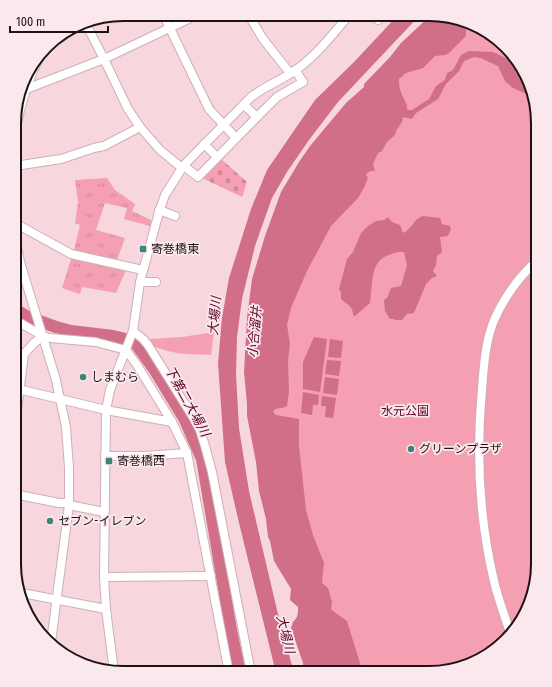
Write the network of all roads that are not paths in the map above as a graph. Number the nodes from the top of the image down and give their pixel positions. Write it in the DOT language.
graph roads {
  1 [pos="166,21"];
  2 [pos="184,21"];
  3 [pos="252,21"];
  4 [pos="344,21"];
  5 [pos="88,28"];
  6 [pos="169,28"];
  7 [pos="104,59"];
  8 [pos="293,72"];
  9 [pos="270,84"];
  10 [pos="26,90"];
  11 [pos="277,97"];
  12 [pos="244,104"];
  13 [pos="257,117"];
  14 [pos="224,126"];
  15 [pos="140,127"];
  16 [pos="236,138"];
  17 [pos="204,144"];
  18 [pos="217,157"];
  19 [pos="21,165"];
  20 [pos="183,167"];
  21 [pos="159,210"];
  22 [pos="175,216"];
  23 [pos="21,226"];
  24 [pos="21,265"];
  25 [pos="531,266"];
  26 [pos="143,270"];
  27 [pos="140,282"];
  28 [pos="156,282"];
  29 [pos="21,324"];
  30 [pos="132,333"];
  31 [pos="43,336"];
  32 [pos="126,348"];
  33 [pos="21,369"];
  34 [pos="21,390"];
  35 [pos="61,400"];
  36 [pos="106,410"];
  37 [pos="172,422"];
  38 [pos="187,453"];
  39 [pos="105,456"];
  40 [pos="21,495"];
  41 [pos="69,504"];
  42 [pos="104,512"];
  43 [pos="210,576"];
  44 [pos="104,577"];
  45 [pos="25,594"];
  46 [pos="56,600"];
  47 [pos="106,609"];
  48 [pos="508,628"];
  49 [pos="52,637"];
  50 [pos="113,666"];
  51 [pos="228,666"];
  52 [pos="250,666"];
  1 -- 6 [label="street"];
  2 -- 6 [label="street"];
  3 -- 8 [label="street"];
  4 -- 8 [label="street"];
  5 -- 7 [label="street"];
  6 -- 7 [label="street"];
  6 -- 14 [label="street"];
  7 -- 10 [label="street"];
  7 -- 15 [label="street"];
  8 -- 9 [label="street"];
  8 -- 11 [label="street"];
  9 -- 11 [label="street"];
  9 -- 12 [label="street"];
  11 -- 13 [label="street"];
  12 -- 13 [label="street"];
  12 -- 14 [label="street"];
  13 -- 16 [label="street"];
  14 -- 16 [label="street"];
  14 -- 17 [label="street"];
  15 -- 19 [label="street"];
  15 -- 20 [label="street"];
  16 -- 18 [label="street"];
  17 -- 18 [label="street"];
  17 -- 20 [label="street"];
  18 -- 20 [label="street"];
  20 -- 21 [label="street"];
  21 -- 22 [label="street"];
  21 -- 26 [label="street"];
  23 -- 26 [label="street"];
  24 -- 31 [label="street"];
  25 -- 48 [label="street"];
  26 -- 27 [label="street"];
  27 -- 28 [label="street"];
  27 -- 30 [label="street"];
  29 -- 31 [label="street"];
  30 -- 32 [label="street"];
  30 -- 52 [label="street"];
  31 -- 32 [label="street"];
  31 -- 33 [label="street"];
  31 -- 35 [label="street"];
  32 -- 36 [label="street"];
  32 -- 37 [label="street"];
  34 -- 35 [label="street"];
  35 -- 36 [label="street"];
  35 -- 41 [label="street"];
  36 -- 37 [label="street"];
  36 -- 39 [label="street"];
  37 -- 38 [label="street"];
  38 -- 39 [label="street"];
  38 -- 43 [label="street"];
  39 -- 42 [label="street"];
  40 -- 41 [label="street"];
  41 -- 42 [label="street"];
  41 -- 46 [label="street"];
  42 -- 44 [label="street"];
  43 -- 44 [label="street"];
  43 -- 51 [label="street"];
  44 -- 47 [label="street"];
  45 -- 46 [label="street"];
  46 -- 47 [label="street"];
  46 -- 49 [label="street"];
  47 -- 50 [label="street"];
}
